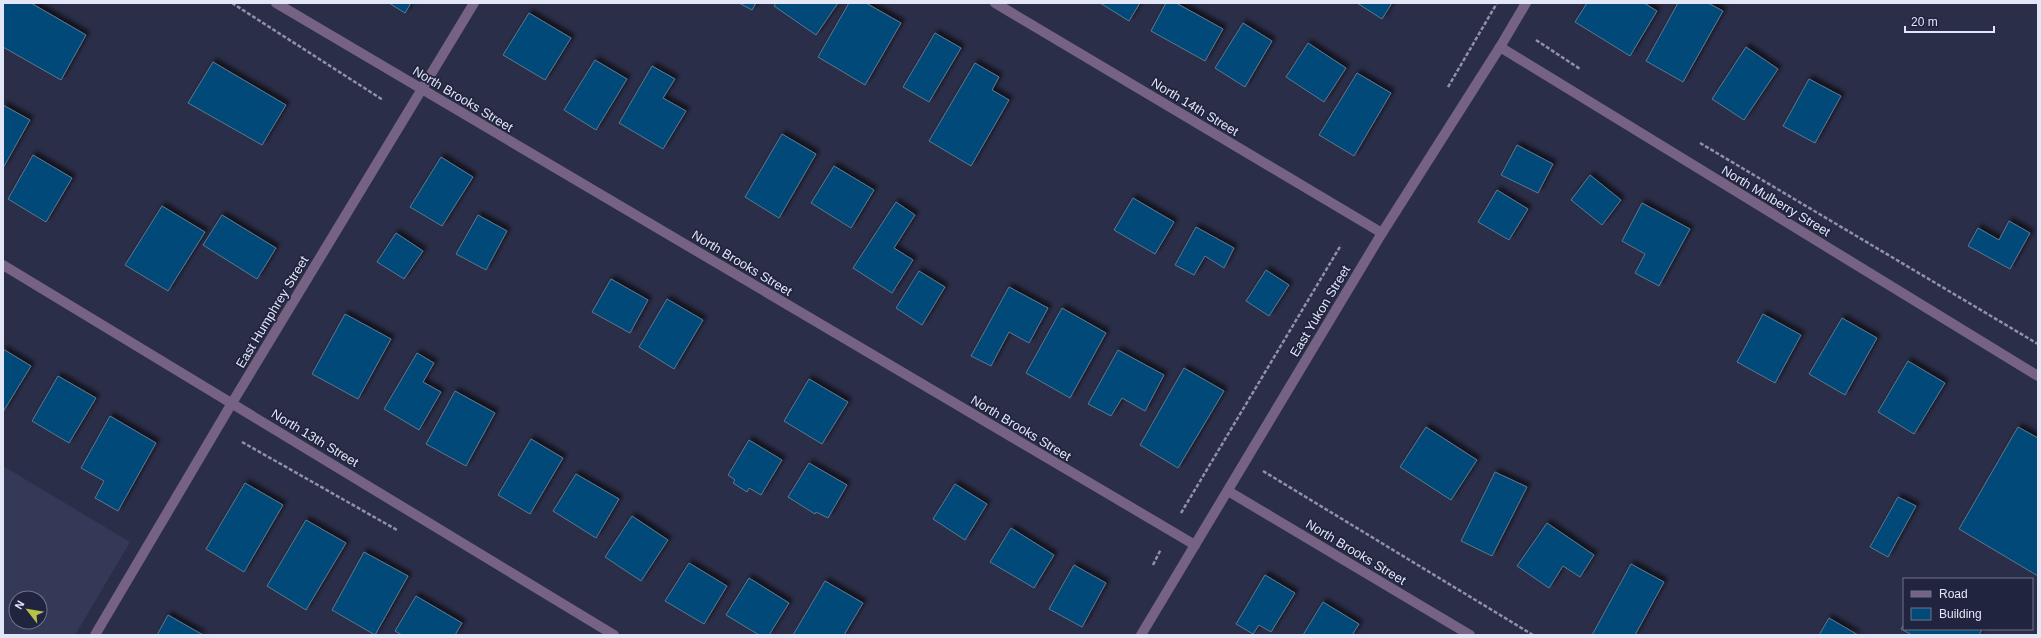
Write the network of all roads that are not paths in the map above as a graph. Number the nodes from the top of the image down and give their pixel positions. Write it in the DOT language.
graph roads {
  1 [pos="276,3"];
  2 [pos="474,3"];
  3 [pos="995,3"];
  4 [pos="1526,3"];
  5 [pos="1500,47"];
  6 [pos="422,90"];
  7 [pos="1382,233"];
  8 [pos="3,265"];
  9 [pos="2038,376"];
  10 [pos="232,403"];
  11 [pos="1228,491"];
  12 [pos="1195,546"];
  13 [pos="95,635"];
  14 [pos="614,635"];
  15 [pos="1141,635"];
  16 [pos="1470,635"];
  1 -- 6 [label="street, North Brooks Street"];
  2 -- 6 [label="street, East Humphrey Street"];
  3 -- 7 [label="street, North 14th Street"];
  4 -- 5 [label="street, East Yukon Street"];
  5 -- 7 [label="street, East Yukon Street"];
  5 -- 9 [label="street, North Mulberry Street"];
  6 -- 10 [label="street, East Humphrey Street"];
  6 -- 12 [label="street, North Brooks Street"];
  7 -- 11 [label="street, East Yukon Street"];
  8 -- 10 [label="street, North 13th Street"];
  10 -- 13 [label="street, East Humphrey Street"];
  10 -- 14 [label="street, North 13th Street"];
  11 -- 12 [label="street, East Yukon Street"];
  11 -- 16 [label="street, North Brooks Street"];
  12 -- 15 [label="street, East Yukon Street"];
}
